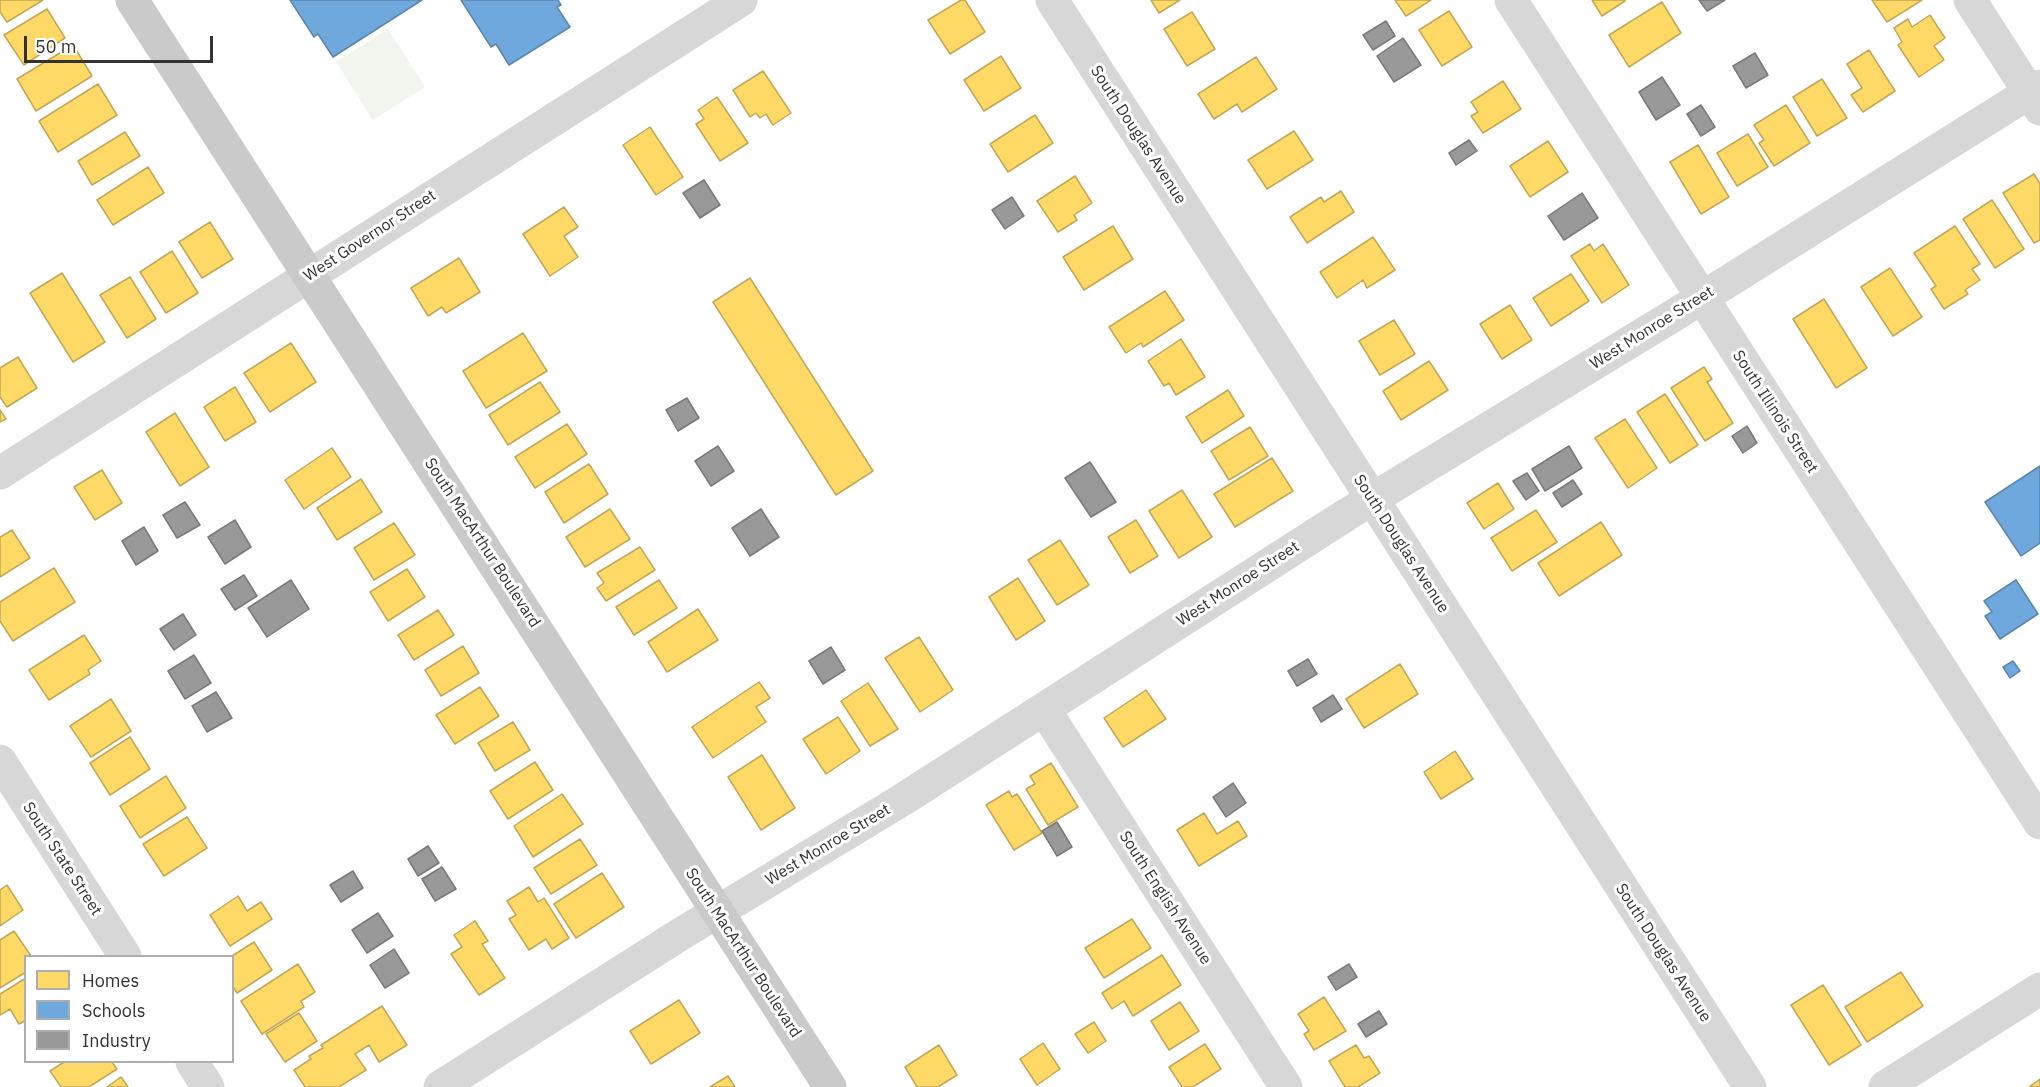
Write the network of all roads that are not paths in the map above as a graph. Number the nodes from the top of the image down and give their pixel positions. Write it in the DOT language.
graph roads {
  1 [pos="132,0"];
  2 [pos="741,0"];
  3 [pos="1052,0"];
  4 [pos="1511,0"];
  5 [pos="1970,0"];
  6 [pos="2036,96"];
  7 [pos="308,276"];
  8 [pos="1702,298"];
  9 [pos="0,473"];
  10 [pos="1372,499"];
  11 [pos="1044,709"];
  12 [pos="0,761"];
  13 [pos="2040,823"];
  14 [pos="717,912"];
  15 [pos="124,955"];
  16 [pos="2040,989"];
  17 [pos="193,1063"];
  18 [pos="208,1087"];
  19 [pos="440,1087"];
  20 [pos="830,1087"];
  21 [pos="1286,1087"];
  22 [pos="1750,1087"];
  23 [pos="1886,1087"];
  1 -- 7 [label="main road, South MacArthur Boulevard"];
  2 -- 7 [label="street, West Governor Street"];
  3 -- 10 [label="street, South Douglas Avenue"];
  4 -- 8 [label="street, South Illinois Street"];
  5 -- 6 [label="street"];
  6 -- 8 [label="street, West Monroe Street"];
  7 -- 9 [label="street, West Governor Street"];
  7 -- 14 [label="main road, South MacArthur Boulevard"];
  8 -- 10 [label="street, West Monroe Street"];
  8 -- 13 [label="street, South Illinois Street"];
  10 -- 11 [label="street, West Monroe Street"];
  10 -- 22 [label="street, South Douglas Avenue"];
  11 -- 14 [label="street, West Monroe Street"];
  11 -- 21 [label="street, South English Avenue"];
  12 -- 15 [label="street, South State Street"];
  14 -- 19 [label="street, West Monroe Street"];
  14 -- 20 [label="main road, South MacArthur Boulevard"];
  16 -- 23 [label="street"];
  17 -- 18 [label="street"];
}
